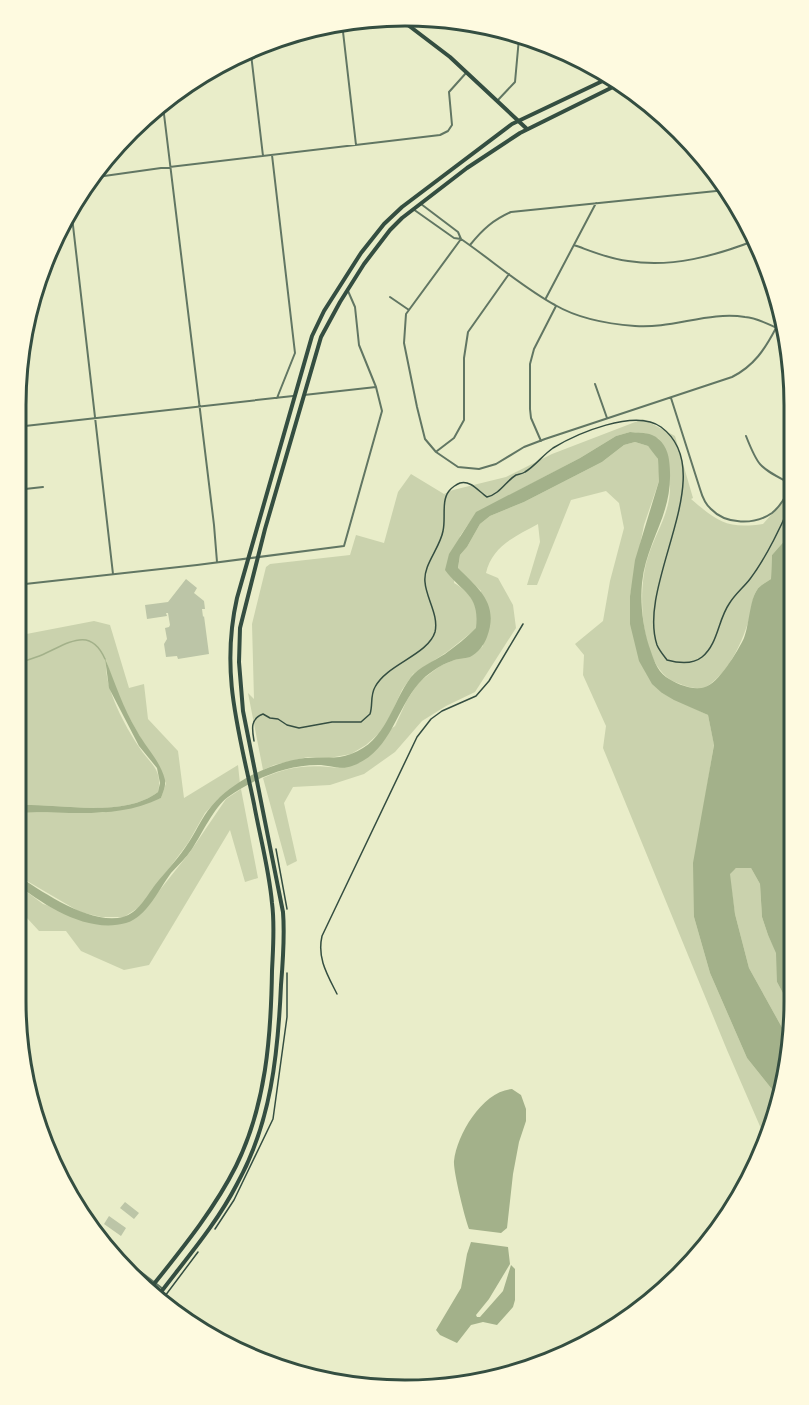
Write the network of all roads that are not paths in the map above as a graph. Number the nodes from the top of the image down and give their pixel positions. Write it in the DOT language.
graph roads {
  1 [pos="410,26"];
  2 [pos="343,31"];
  3 [pos="519,43"];
  4 [pos="251,58"];
  5 [pos="466,72"];
  6 [pos="601,81"];
  7 [pos="612,87"];
  8 [pos="498,100"];
  9 [pos="164,113"];
  10 [pos="519,120"];
  11 [pos="527,129"];
  12 [pos="356,145"];
  13 [pos="272,155"];
  14 [pos="262,156"];
  15 [pos="170,167"];
  16 [pos="102,176"];
  17 [pos="717,190"];
  18 [pos="596,202"];
  19 [pos="420,203"];
  20 [pos="413,209"];
  21 [pos="73,222"];
  22 [pos="461,239"];
  23 [pos="747,244"];
  24 [pos="470,245"];
  25 [pos="574,245"];
  26 [pos="509,274"];
  27 [pos="348,290"];
  28 [pos="390,297"];
  29 [pos="545,299"];
  30 [pos="556,306"];
  31 [pos="409,310"];
  32 [pos="776,327"];
  33 [pos="775,328"];
  34 [pos="595,384"];
  35 [pos="376,387"];
  36 [pos="303,395"];
  37 [pos="293,396"];
  38 [pos="671,397"];
  39 [pos="277,398"];
  40 [pos="199,406"];
  41 [pos="95,418"];
  42 [pos="607,418"];
  43 [pos="26,426"];
  44 [pos="746,436"];
  45 [pos="541,441"];
  46 [pos="436,452"];
  47 [pos="784,479"];
  48 [pos="43,487"];
  49 [pos="26,489"];
  50 [pos="784,498"];
  51 [pos="258,558"];
  52 [pos="247,559"];
  53 [pos="217,562"];
  54 [pos="113,574"];
  55 [pos="26,584"];
  56 [pos="270,1023"];
  57 [pos="280,1023"];
  58 [pos="144,1274"];
  59 [pos="155,1283"];
  60 [pos="163,1289"];
  1 -- 5 [label="main road"];
  2 -- 12 [label="street"];
  3 -- 8 [label="street"];
  4 -- 14 [label="street"];
  5 -- 8 [label="main road"];
  5 -- 12 [label="street"];
  6 -- 10 [label="main road"];
  7 -- 11 [label="main road"];
  8 -- 10 [label="main road"];
  9 -- 15 [label="street"];
  10 -- 11 [label="main road"];
  10 -- 37 [label="main road"];
  11 -- 19 [label="main road"];
  12 -- 13 [label="street"];
  13 -- 14 [label="street"];
  13 -- 39 [label="street"];
  14 -- 15 [label="street"];
  15 -- 16 [label="street"];
  15 -- 40 [label="street"];
  17 -- 18 [label="street"];
  18 -- 24 [label="street"];
  18 -- 25 [label="street"];
  19 -- 20 [label="main road"];
  19 -- 22 [label="street"];
  20 -- 22 [label="street"];
  20 -- 27 [label="main road"];
  21 -- 41 [label="street"];
  22 -- 24 [label="street"];
  22 -- 31 [label="street"];
  23 -- 25 [label="street"];
  24 -- 26 [label="street"];
  25 -- 29 [label="street"];
  26 -- 29 [label="street"];
  26 -- 46 [label="street"];
  27 -- 35 [label="street"];
  27 -- 36 [label="main road"];
  28 -- 31 [label="street"];
  29 -- 30 [label="street"];
  30 -- 32 [label="street"];
  30 -- 45 [label="street"];
  31 -- 46 [label="street"];
  33 -- 38 [label="street"];
  34 -- 42 [label="street"];
  35 -- 36 [label="street"];
  35 -- 51 [label="street"];
  36 -- 51 [label="main road"];
  37 -- 39 [label="street"];
  37 -- 52 [label="main road"];
  38 -- 42 [label="street"];
  38 -- 50 [label="street"];
  39 -- 40 [label="street"];
  40 -- 41 [label="street"];
  40 -- 53 [label="street"];
  41 -- 43 [label="street"];
  41 -- 54 [label="street"];
  42 -- 45 [label="street"];
  44 -- 47 [label="street"];
  45 -- 46 [label="street"];
  48 -- 49 [label="street"];
  51 -- 52 [label="street"];
  51 -- 57 [label="main road"];
  52 -- 53 [label="street"];
  52 -- 56 [label="main road"];
  53 -- 54 [label="street"];
  54 -- 55 [label="street"];
  56 -- 57 [label="main road"];
  56 -- 59 [label="main road"];
  57 -- 60 [label="main road"];
  58 -- 59 [label="street"];
  59 -- 60 [label="street"];
}
